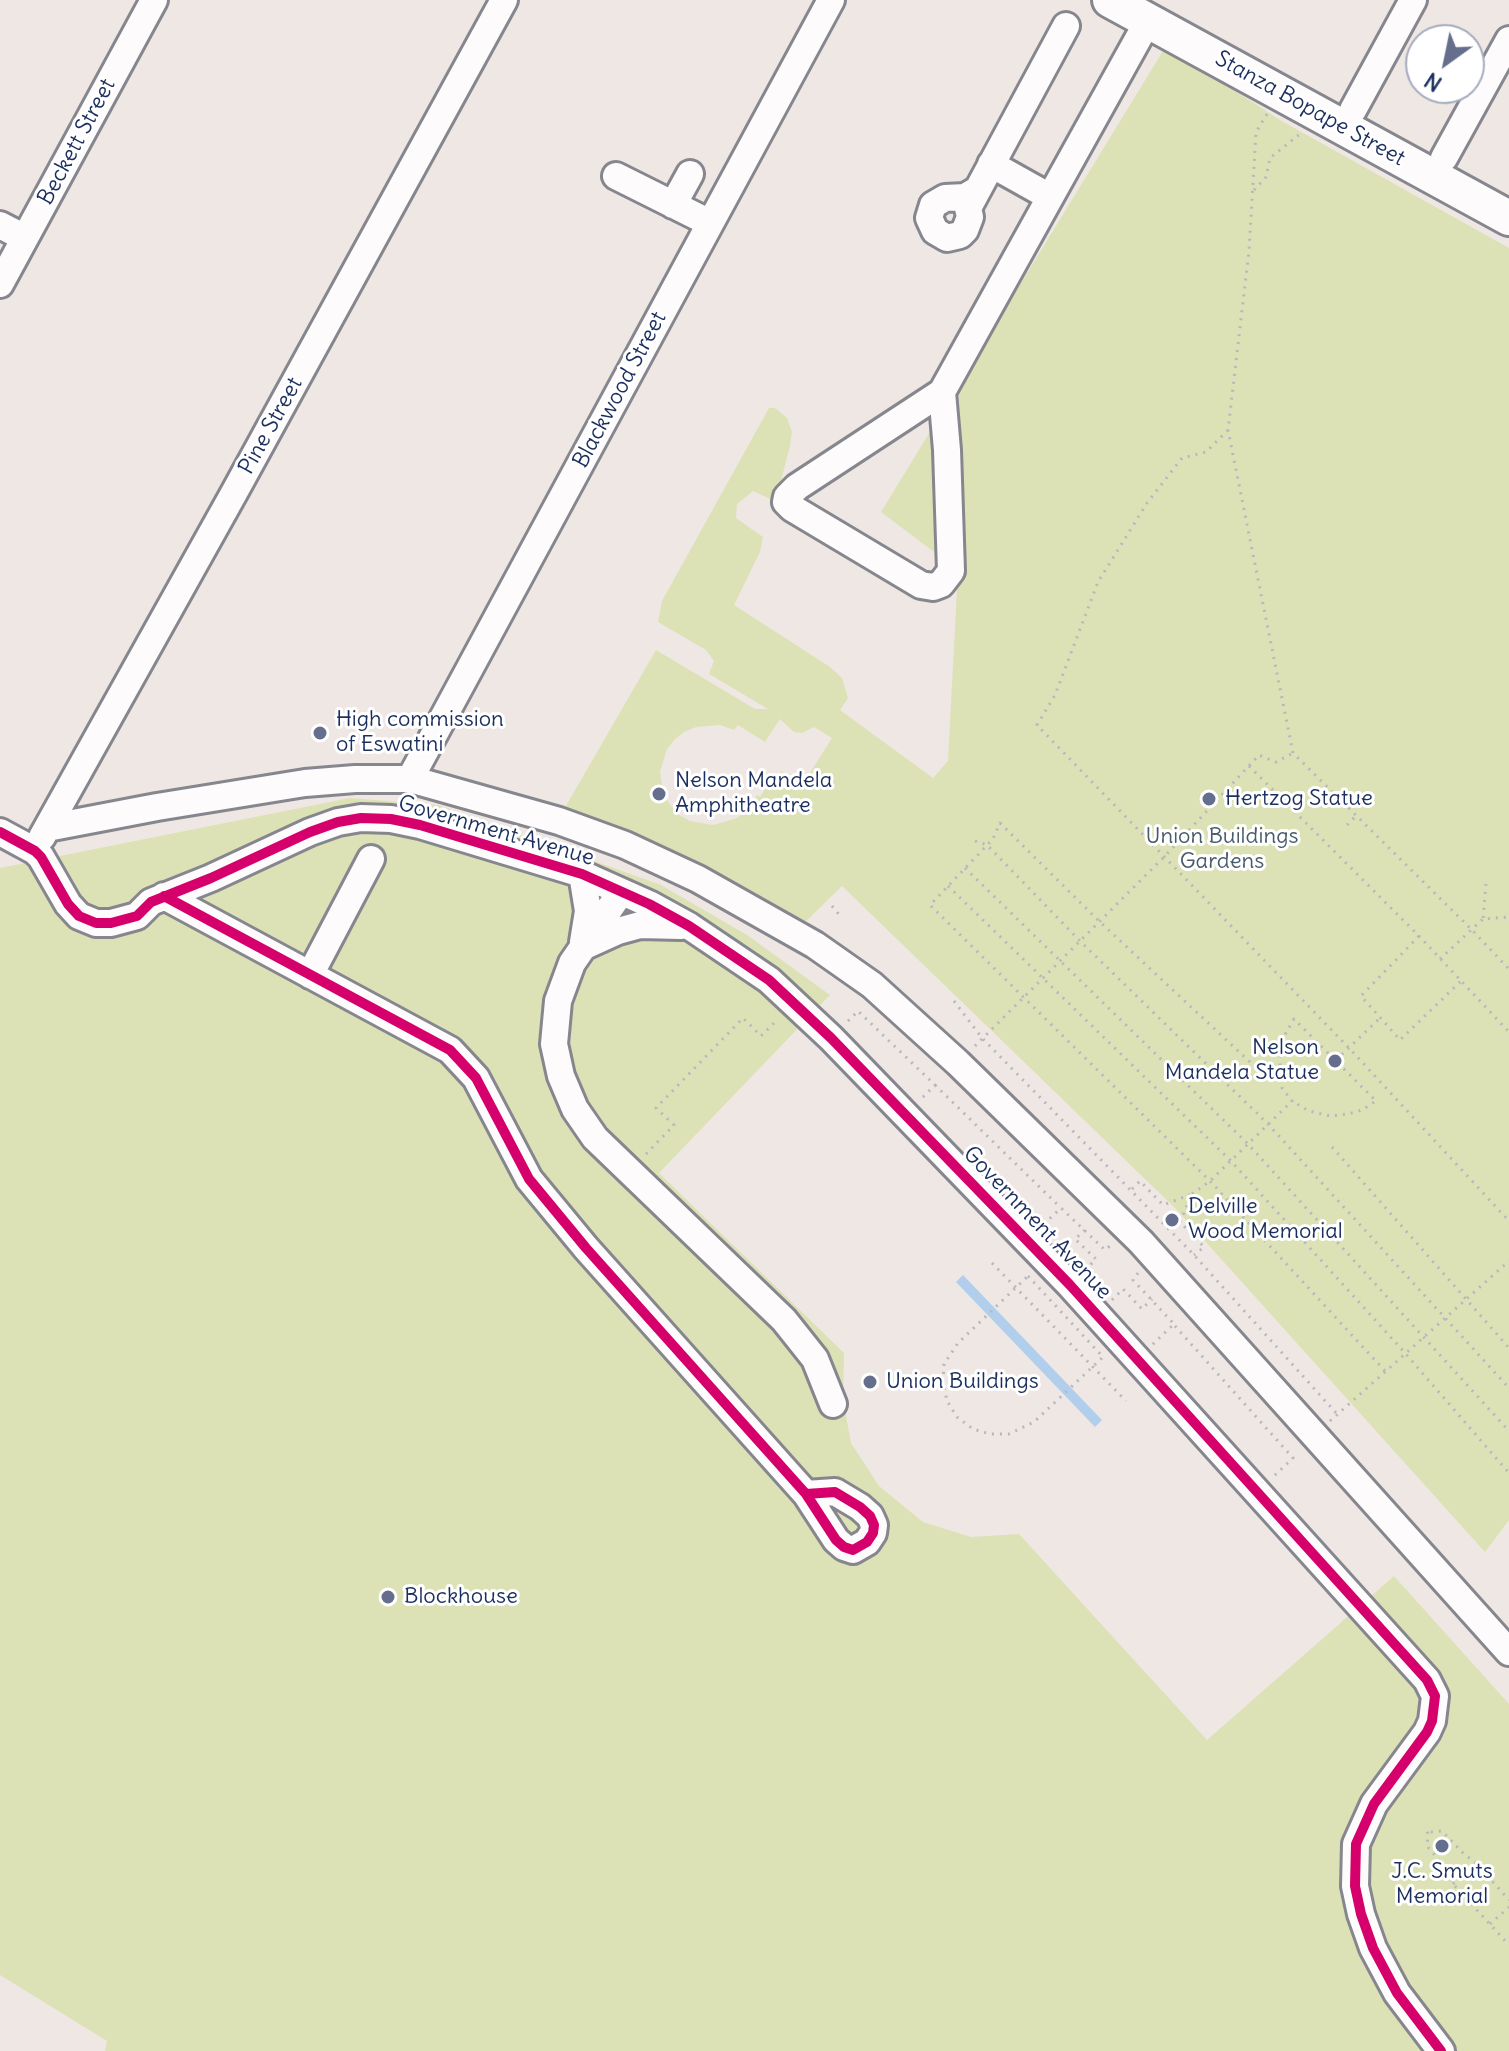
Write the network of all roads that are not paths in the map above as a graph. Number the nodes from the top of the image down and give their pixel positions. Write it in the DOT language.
graph roads {
  1 [pos="154,0"];
  2 [pos="504,0"];
  3 [pos="831,0"];
  4 [pos="1110,0"];
  5 [pos="1413,0"];
  6 [pos="1145,7"];
  7 [pos="1066,26"];
  8 [pos="1509,40"];
  9 [pos="1353,110"];
  10 [pos="1444,158"];
  11 [pos="690,174"];
  12 [pos="616,176"];
  13 [pos="1509,193"];
  14 [pos="1047,202"];
  15 [pos="673,205"];
  16 [pos="1509,218"];
  17 [pos="710,223"];
  18 [pos="0,225"];
  19 [pos="25,238"];
  20 [pos="0,284"];
  21 [pos="942,392"];
  22 [pos="410,779"];
  23 [pos="0,832"];
  24 [pos="41,840"];
  25 [pos="371,859"];
  26 [pos="582,874"];
  27 [pos="621,892"];
  28 [pos="164,896"];
  29 [pos="689,926"];
  30 [pos="582,948"];
  31 [pos="310,975"];
  32 [pos="833,1404"];
  33 [pos="806,1494"];
  34 [pos="1509,1652"];
  35 [pos="1441,2051"];
  1 -- 19 [label="street, Beckett Street"];
  2 -- 24 [label="street, Pine Street"];
  3 -- 17 [label="street, Blackwood Street"];
  4 -- 6 [label="main road, Stanza Bopape Street"];
  5 -- 9 [label="street"];
  6 -- 9 [label="main road, Stanza Bopape Street"];
  6 -- 14 [label="street"];
  6 -- 16 [label="main road, Stanza Bopape Street"];
  7 -- 14 [label="street"];
  8 -- 10 [label="street"];
  9 -- 10 [label="main road, Stanza Bopape Street"];
  10 -- 13 [label="main road, Stanza Bopape Street"];
  11 -- 15 [label="street"];
  12 -- 15 [label="street"];
  14 -- 21 [label="street"];
  15 -- 17 [label="street"];
  17 -- 22 [label="street, Blackwood Street"];
  18 -- 19 [label="street"];
  19 -- 20 [label="street, Beckett Street"];
  21 -- 21 [label="street"];
  22 -- 24 [label="street, Government Avenue"];
  22 -- 34 [label="street, Government Avenue"];
  23 -- 24 [label="street, Government Avenue"];
  24 -- 28 [label="street, Government Avenue"];
  25 -- 31 [label="street"];
  26 -- 27 [label="street, Government Avenue"];
  26 -- 28 [label="street, Government Avenue"];
  26 -- 30 [label="street"];
  27 -- 29 [label="street, Government Avenue"];
  27 -- 30 [label="street"];
  28 -- 31 [label="street"];
  29 -- 30 [label="street"];
  29 -- 35 [label="street, Government Avenue"];
  30 -- 32 [label="street"];
  31 -- 33 [label="street"];
}
